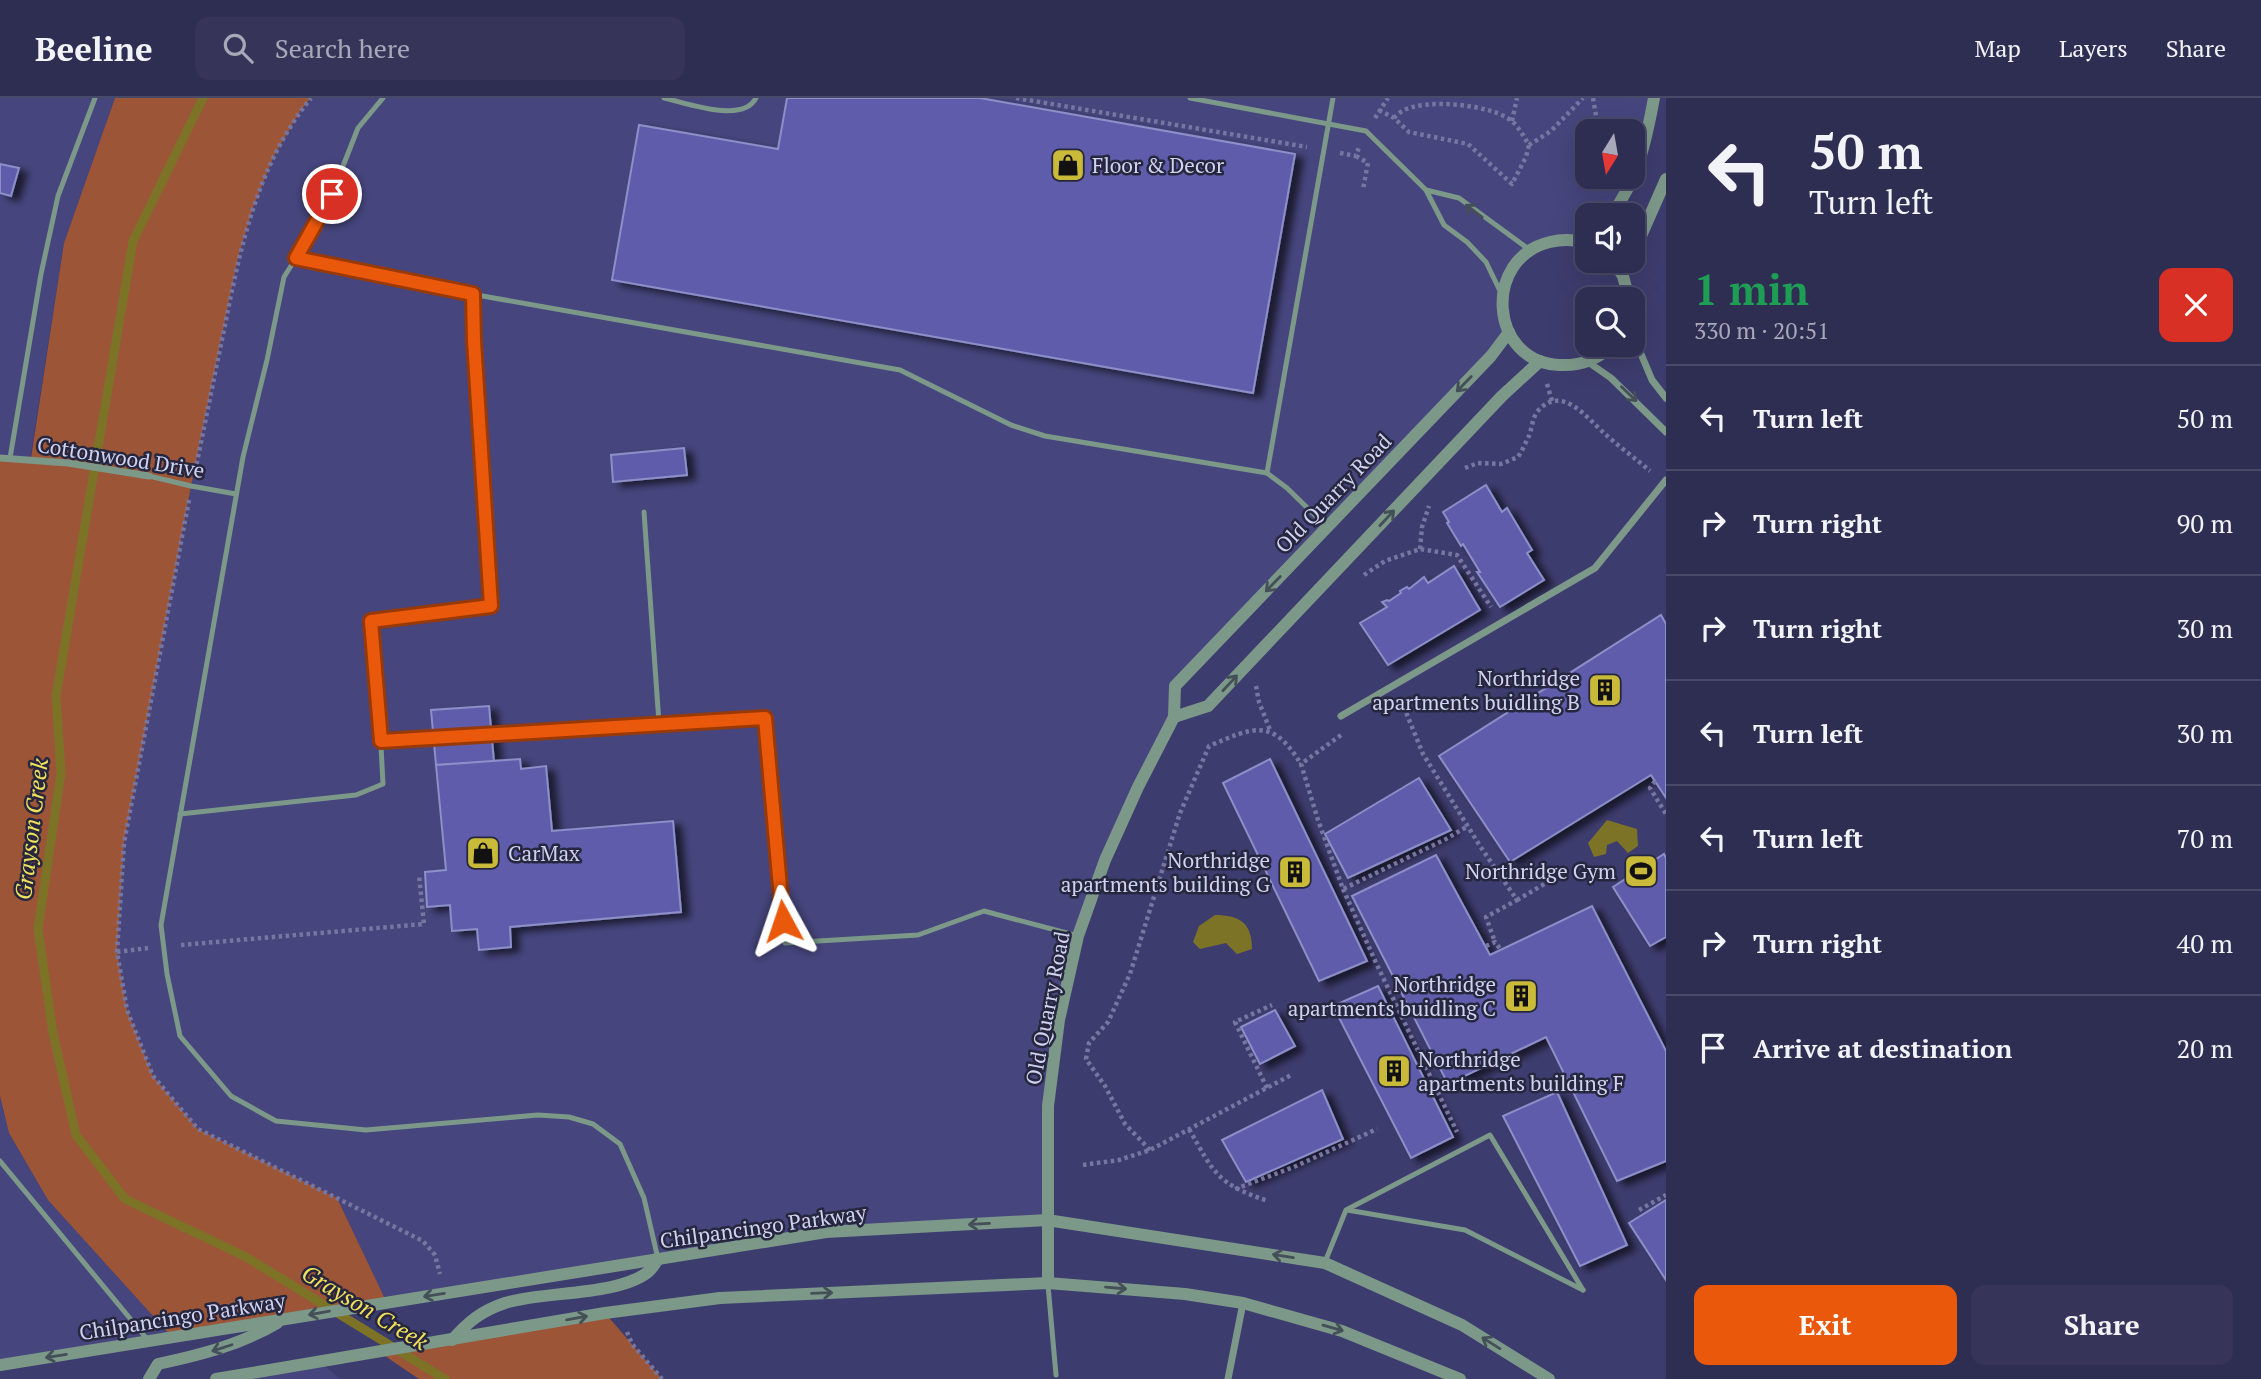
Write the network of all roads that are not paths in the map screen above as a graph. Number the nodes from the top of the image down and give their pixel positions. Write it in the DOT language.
graph roads {
  1 [pos="95,98"];
  2 [pos="383,98"];
  3 [pos="664,98"];
  4 [pos="756,98"];
  5 [pos="1190,98"];
  6 [pos="1333,98"];
  7 [pos="1654,98"];
  8 [pos="1329,123"];
  9 [pos="1665,187"];
  10 [pos="1426,190"];
  11 [pos="1620,203"];
  12 [pos="1645,229"];
  13 [pos="1575,240"];
  14 [pos="1530,250"];
  15 [pos="296,258"];
  16 [pos="1621,273"];
  17 [pos="1624,273"];
  18 [pos="1623,276"];
  19 [pos="1626,287"];
  20 [pos="473,294"];
  21 [pos="1502,296"];
  22 [pos="1509,332"];
  23 [pos="1597,357"];
  24 [pos="1643,357"];
  25 [pos="1540,361"];
  26 [pos="1588,362"];
  27 [pos="1666,398"];
  28 [pos="1666,432"];
  29 [pos="0,458"];
  30 [pos="10,458"];
  31 [pos="1267,473"];
  32 [pos="149,476"];
  33 [pos="1665,481"];
  34 [pos="236,494"];
  35 [pos="644,512"];
  36 [pos="1327,527"];
  37 [pos="1341,716"];
  38 [pos="1174,717"];
  39 [pos="659,723"];
  40 [pos="381,741"];
  41 [pos="180,814"];
  42 [pos="1078,936"];
  43 [pos="0,1161"];
  44 [pos="1346,1210"];
  45 [pos="1048,1220"];
  46 [pos="658,1259"];
  47 [pos="1325,1263"];
  48 [pos="1048,1283"];
  49 [pos="1244,1303"];
  50 [pos="283,1320"];
  51 [pos="452,1340"];
  52 [pos="149,1341"];
  53 [pos="0,1365"];
  54 [pos="1056,1376"];
  55 [pos="149,1379"];
  56 [pos="216,1379"];
  57 [pos="1227,1379"];
  58 [pos="1460,1379"];
  59 [pos="1549,1379"];
  1 -- 30 [label="lane"];
  2 -- 15 [label="lane"];
  3 -- 4 [label="lane"];
  5 -- 8 [label="lane"];
  6 -- 8 [label="lane"];
  7 -- 11 [label="street"];
  8 -- 10 [label="lane"];
  8 -- 31 [label="lane"];
  9 -- 12 [label="street"];
  14 -- 10 [label="lane, one-way"];
  10 -- 21 [label="lane"];
  13 -- 14 [label="street"];
  14 -- 21 [label="street"];
  15 -- 20 [label="lane"];
  15 -- 34 [label="lane"];
  16 -- 18 [label="street"];
  17 -- 18 [label="street"];
  18 -- 19 [label="street"];
  20 -- 31 [label="lane"];
  20 -- 40 [label="lane"];
  21 -- 22 [label="street"];
  22 -- 25 [label="street"];
  22 -- 36 [label="street, Old Quarry Road, one-way"];
  23 -- 26 [label="street"];
  24 -- 27 [label="street"];
  25 -- 26 [label="street"];
  38 -- 25 [label="street, one-way"];
  26 -- 28 [label="street, one-way"];
  29 -- 30 [label="street, Cottonwood Drive"];
  30 -- 32 [label="street, Cottonwood Drive"];
  31 -- 36 [label="lane"];
  32 -- 34 [label="lane, Cottonwood Drive"];
  33 -- 37 [label="street"];
  34 -- 41 [label="lane"];
  35 -- 39 [label="lane"];
  36 -- 38 [label="street, Old Quarry Road, one-way"];
  38 -- 42 [label="street, Old Quarry Road"];
  39 -- 40 [label="lane"];
  39 -- 42 [label="lane"];
  40 -- 41 [label="lane"];
  41 -- 46 [label="lane"];
  42 -- 45 [label="street, Old Quarry Road"];
  43 -- 52 [label="lane"];
  44 -- 44 [label="lane"];
  44 -- 47 [label="lane"];
  45 -- 46 [label="street, Chilpancingo Parkway, one-way"];
  47 -- 45 [label="street, Chilpancingo Parkway, one-way"];
  45 -- 48 [label="street, Old Quarry Road"];
  46 -- 50 [label="street, Chilpancingo Parkway, one-way"];
  46 -- 51 [label="street"];
  59 -- 47 [label="street, Chilpancingo Parkway, one-way"];
  48 -- 49 [label="street, one-way"];
  51 -- 48 [label="street, one-way"];
  48 -- 54 [label="lane"];
  49 -- 57 [label="street"];
  49 -- 58 [label="street, one-way"];
  50 -- 52 [label="street, Chilpancingo Parkway"];
  50 -- 55 [label="street, one-way"];
  51 -- 56 [label="street"];
  52 -- 53 [label="street, Chilpancingo Parkway, one-way"];
}
